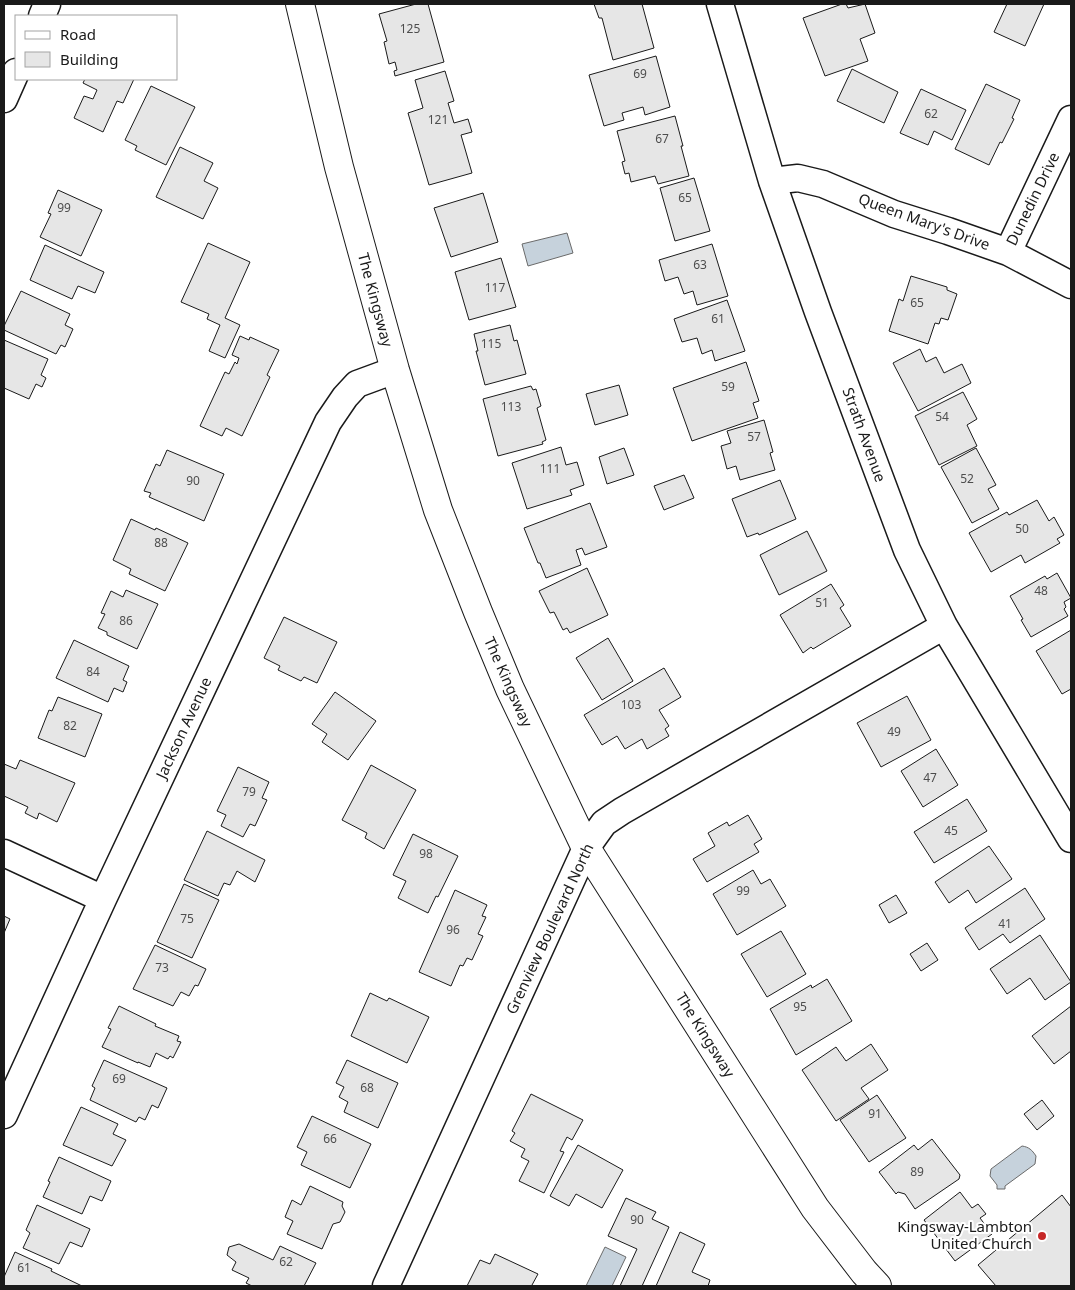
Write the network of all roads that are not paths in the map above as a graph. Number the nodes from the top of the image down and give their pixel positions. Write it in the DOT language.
graph roads {
  1 [pos="300,4"];
  2 [pos="720,4"];
  3 [pos="15,74"];
  4 [pos="4,99"];
  5 [pos="1071,119"];
  6 [pos="772,180"];
  7 [pos="1008,252"];
  8 [pos="1071,285"];
  9 [pos="395,370"];
  10 [pos="944,626"];
  11 [pos="1071,839"];
  12 [pos="586,848"];
  13 [pos="4,853"];
  14 [pos="103,899"];
  15 [pos="4,1115"];
  16 [pos="866,1282"];
  17 [pos="386,1286"];
  1 -- 9 [label="street, The Kingsway"];
  2 -- 6 [label="street, Strath Avenue"];
  3 -- 4 [label="street"];
  5 -- 7 [label="street, Dunedin Drive"];
  6 -- 7 [label="street, Queen Mary's Drive"];
  6 -- 10 [label="street, Strath Avenue"];
  7 -- 8 [label="street, Queen Mary's Drive"];
  9 -- 12 [label="street, The Kingsway"];
  9 -- 14 [label="street, Jackson Avenue"];
  10 -- 11 [label="street, Strath Avenue"];
  10 -- 12 [label="street, Grenview Boulevard North"];
  12 -- 16 [label="street, The Kingsway"];
  12 -- 17 [label="street, Grenview Boulevard North"];
  13 -- 14 [label="street"];
  14 -- 15 [label="street, Jackson Avenue"];
}
